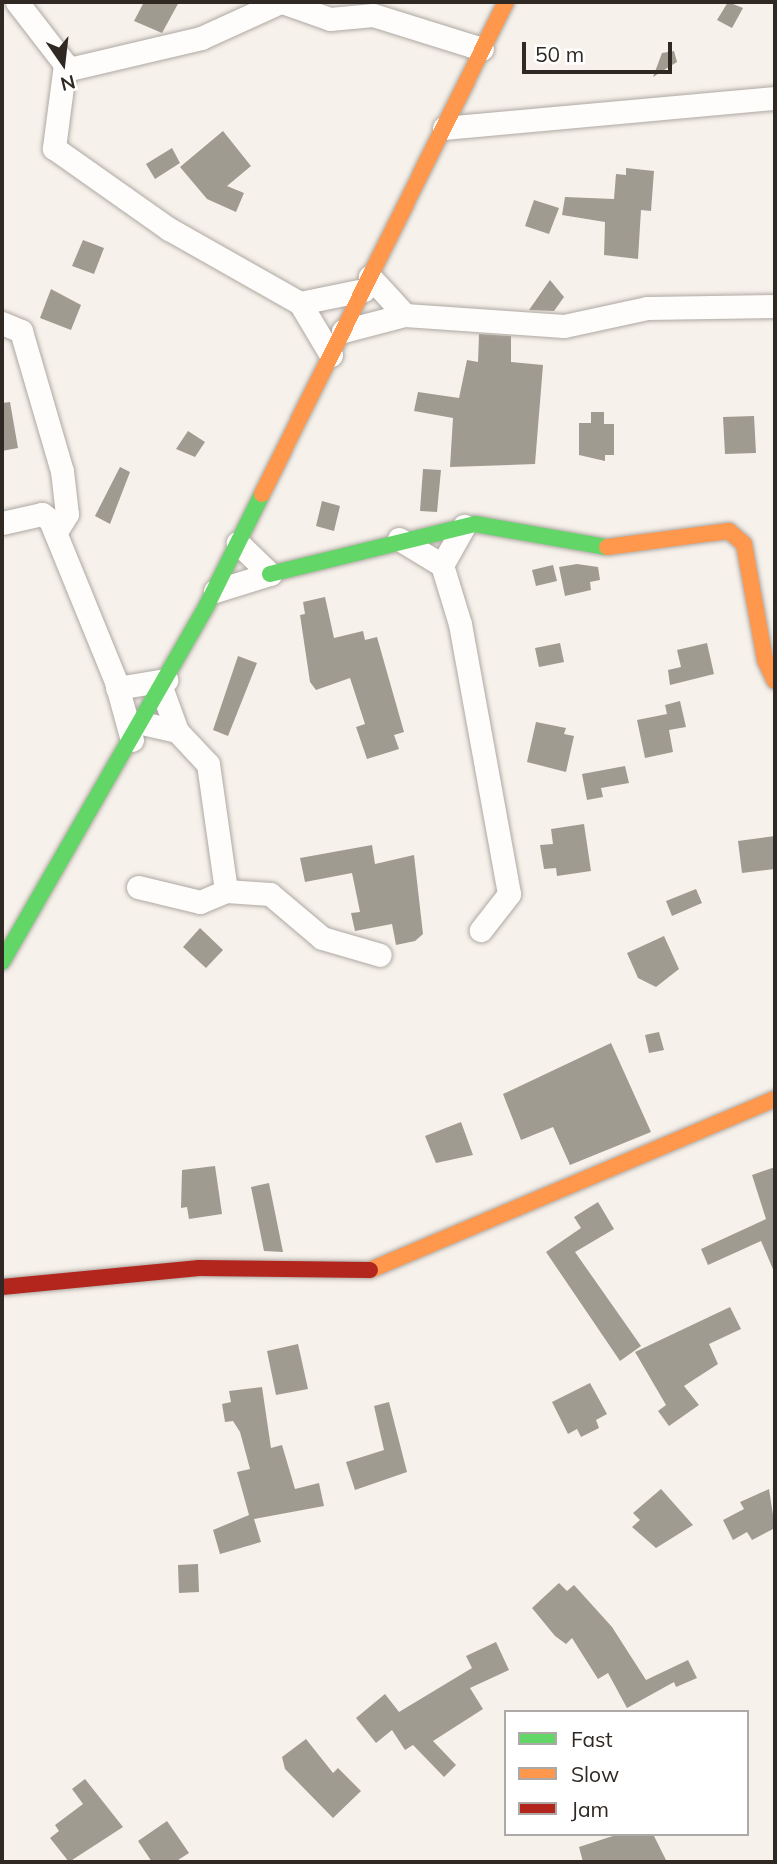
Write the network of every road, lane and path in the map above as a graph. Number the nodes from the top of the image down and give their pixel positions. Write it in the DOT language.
graph roads {
  1 [pos="17,2"];
  2 [pos="281,2"];
  3 [pos="506,2"];
  4 [pos="482,49"];
  5 [pos="65,70"];
  6 [pos="775,98"];
  7 [pos="444,128"];
  8 [pos="367,283"];
  9 [pos="300,303"];
  10 [pos="775,306"];
  11 [pos="405,315"];
  12 [pos="2,323"];
  13 [pos="343,331"];
  14 [pos="331,355"];
  15 [pos="2,523"];
  16 [pos="48,523"];
  17 [pos="464,526"];
  18 [pos="399,539"];
  19 [pos="238,543"];
  20 [pos="442,565"];
  21 [pos="270,574"];
  22 [pos="215,591"];
  23 [pos="775,681"];
  24 [pos="163,684"];
  25 [pos="117,688"];
  26 [pos="137,731"];
  27 [pos="177,731"];
  28 [pos="138,887"];
  29 [pos="226,891"];
  30 [pos="481,930"];
  31 [pos="380,956"];
  32 [pos="2,962"];
  33 [pos="775,1100"];
  34 [pos="2,1287"];
  1 -- 5 [label="street"];
  2 -- 4 [label="street"];
  2 -- 5 [label="street"];
  3 -- 4 [label="street"];
  4 -- 7 [label="street"];
  5 -- 9 [label="street"];
  6 -- 7 [label="street"];
  7 -- 8 [label="street"];
  8 -- 9 [label="street"];
  8 -- 11 [label="street"];
  8 -- 13 [label="street"];
  9 -- 14 [label="street"];
  10 -- 11 [label="street"];
  11 -- 13 [label="street"];
  12 -- 16 [label="street"];
  13 -- 14 [label="street"];
  14 -- 19 [label="street"];
  15 -- 16 [label="street"];
  16 -- 25 [label="street"];
  17 -- 18 [label="street"];
  17 -- 20 [label="street"];
  17 -- 23 [label="street"];
  18 -- 20 [label="street"];
  18 -- 21 [label="street"];
  19 -- 21 [label="street"];
  19 -- 22 [label="street"];
  20 -- 30 [label="street"];
  21 -- 22 [label="street"];
  22 -- 24 [label="street"];
  24 -- 25 [label="street"];
  24 -- 26 [label="street"];
  24 -- 27 [label="street"];
  25 -- 26 [label="street"];
  26 -- 27 [label="street"];
  26 -- 32 [label="street"];
  27 -- 29 [label="street"];
  28 -- 29 [label="street"];
  29 -- 31 [label="street"];
  33 -- 34 [label="street"];
}
